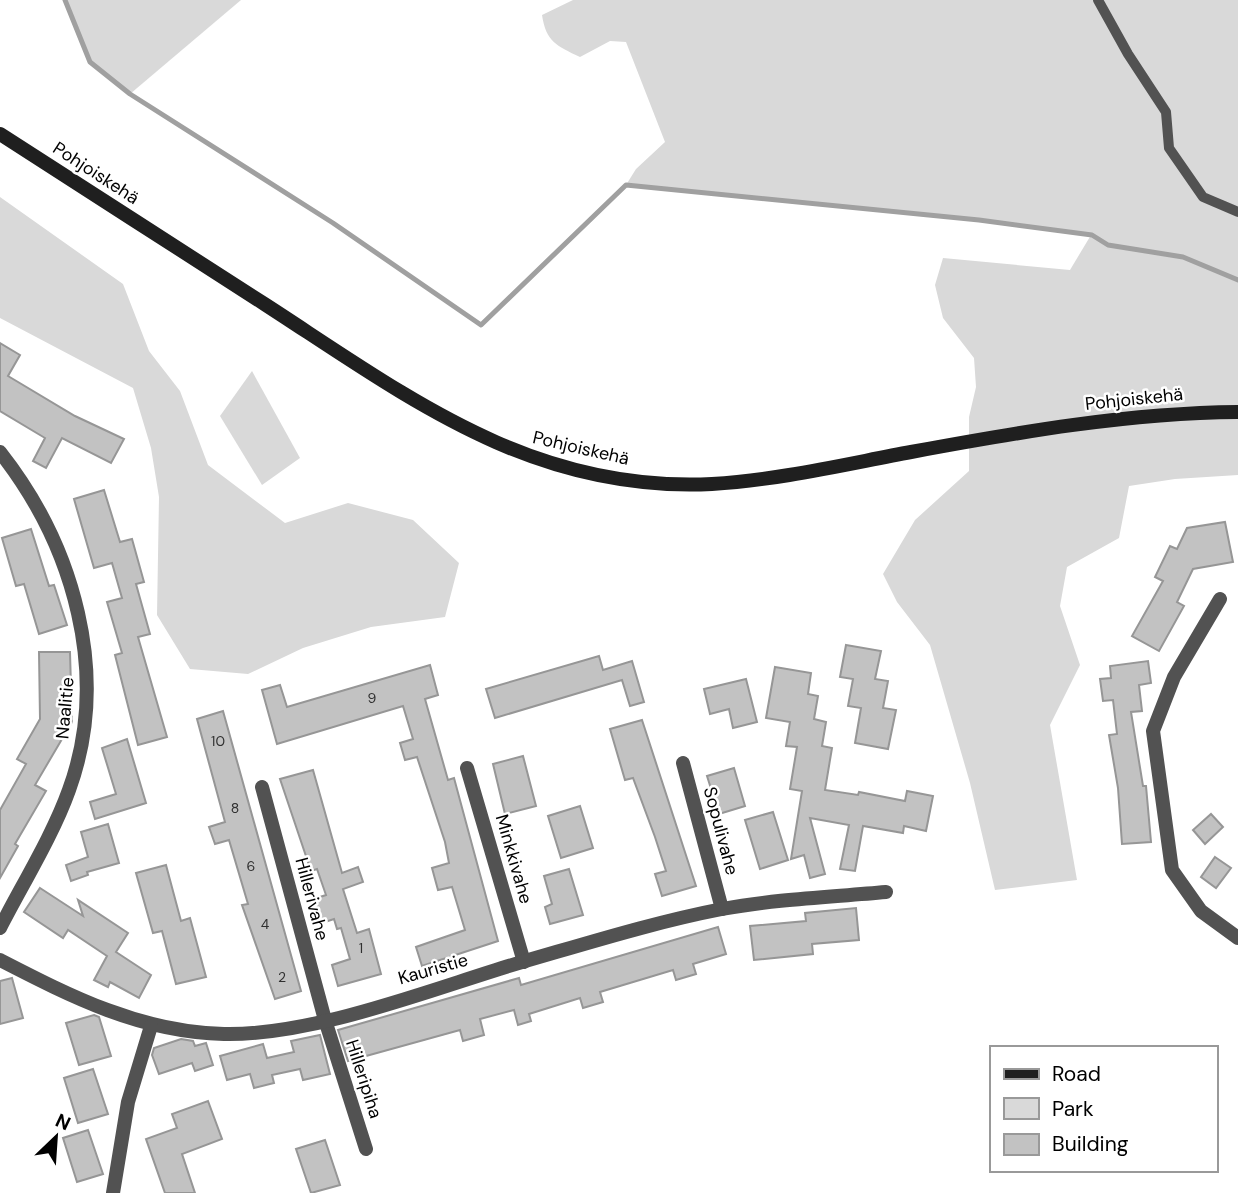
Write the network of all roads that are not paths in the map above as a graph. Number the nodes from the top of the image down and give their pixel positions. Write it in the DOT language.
graph roads {
  1 [pos="1098,0"];
  2 [pos="0,134"];
  3 [pos="1238,212"];
  4 [pos="1238,412"];
  5 [pos="0,452"];
  6 [pos="1220,599"];
  7 [pos="683,763"];
  8 [pos="467,768"];
  9 [pos="262,787"];
  10 [pos="886,892"];
  11 [pos="722,909"];
  12 [pos="0,928"];
  13 [pos="1238,938"];
  14 [pos="0,960"];
  15 [pos="524,962"];
  16 [pos="325,1020"];
  17 [pos="151,1026"];
  18 [pos="366,1149"];
  19 [pos="113,1193"];
  1 -- 3 [label="lane"];
  2 -- 4 [label="main road, Pohjoiskehä"];
  5 -- 12 [label="street, Naalitie"];
  6 -- 13 [label="street"];
  7 -- 11 [label="street, Sopulivahe"];
  8 -- 15 [label="street, Minkkivahe"];
  9 -- 16 [label="street, Hillerivahe"];
  10 -- 11 [label="street, Kauristie"];
  11 -- 15 [label="street, Kauristie"];
  14 -- 17 [label="street, Kauristie"];
  15 -- 16 [label="street, Kauristie"];
  16 -- 17 [label="street, Kauristie"];
  16 -- 18 [label="street, Hilleripiha"];
  17 -- 19 [label="street"];
}
